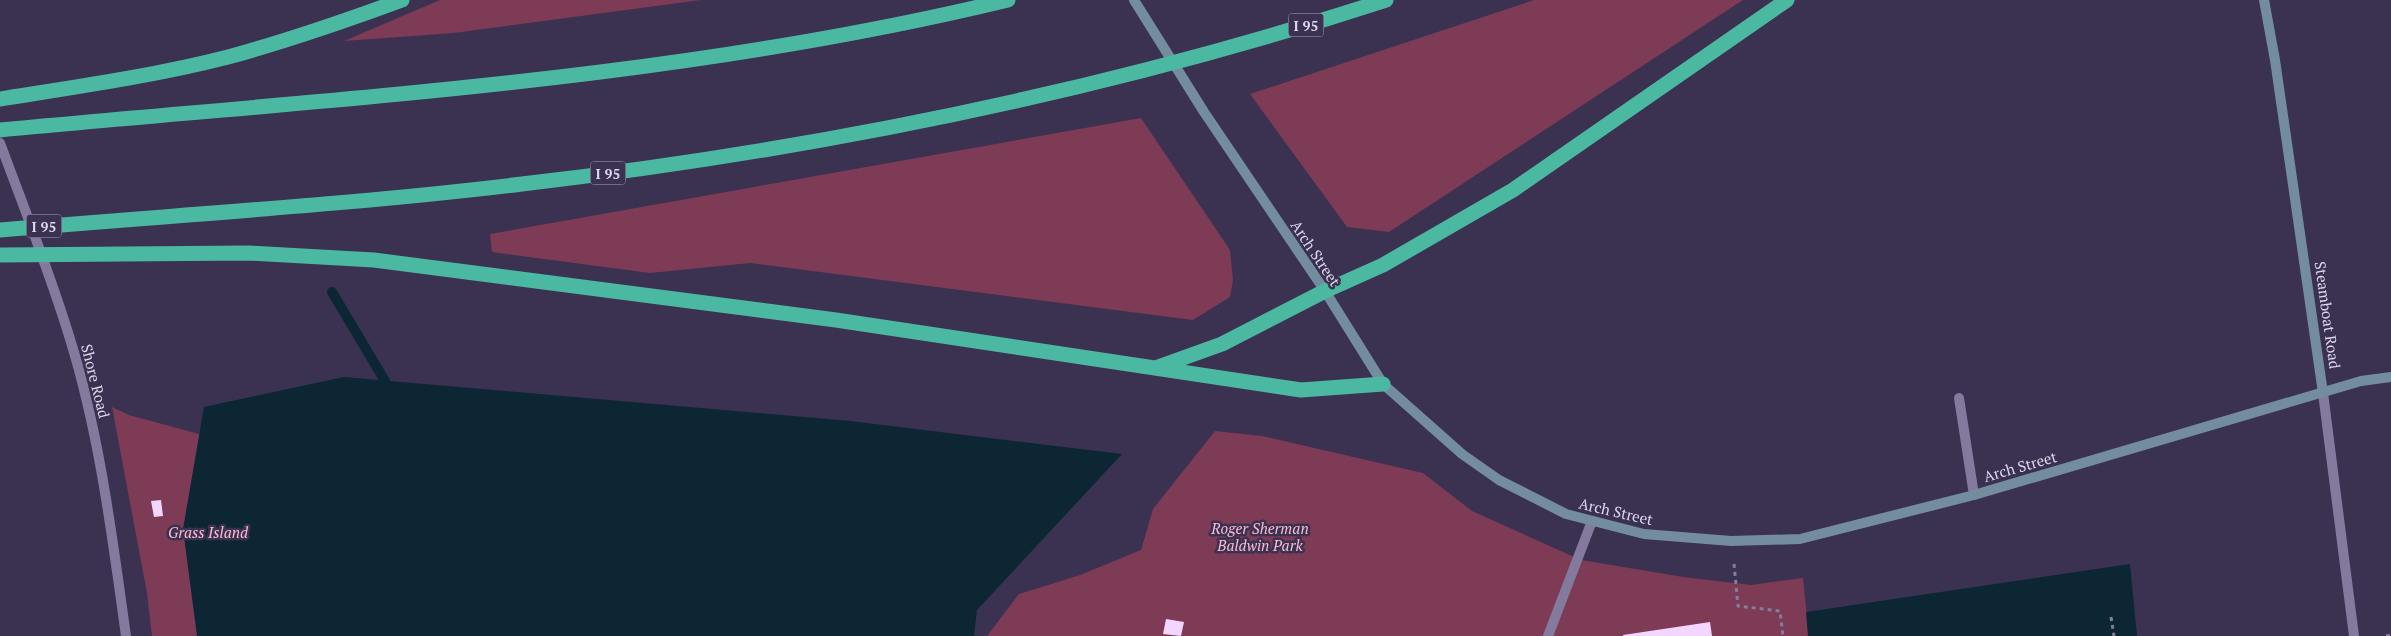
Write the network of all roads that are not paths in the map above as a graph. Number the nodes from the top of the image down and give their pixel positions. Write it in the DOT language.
graph roads {
  1 [pos="402,0"];
  2 [pos="1008,0"];
  3 [pos="1134,0"];
  4 [pos="1386,0"];
  5 [pos="1787,0"];
  6 [pos="2264,0"];
  7 [pos="0,99"];
  8 [pos="0,130"];
  9 [pos="0,144"];
  10 [pos="0,230"];
  11 [pos="0,256"];
  12 [pos="1325,291"];
  13 [pos="1157,367"];
  14 [pos="2391,377"];
  15 [pos="1383,384"];
  16 [pos="2323,393"];
  17 [pos="1959,398"];
  18 [pos="1974,495"];
  19 [pos="1592,521"];
  20 [pos="126,636"];
  21 [pos="1548,636"];
  22 [pos="2354,636"];
  1 -- 7 [label="highway"];
  2 -- 8 [label="highway"];
  3 -- 12 [label="main road, Arch Street"];
  4 -- 10 [label="highway, I 95"];
  5 -- 12 [label="highway"];
  6 -- 16 [label="main road, Steamboat Road"];
  9 -- 20 [label="street, Shore Road"];
  11 -- 13 [label="highway"];
  12 -- 13 [label="highway"];
  12 -- 15 [label="main road, Arch Street"];
  13 -- 15 [label="highway"];
  14 -- 16 [label="main road, Arch Street"];
  15 -- 19 [label="main road, Arch Street"];
  16 -- 18 [label="main road, Arch Street"];
  16 -- 22 [label="street, Steamboat Road"];
  17 -- 18 [label="street"];
  18 -- 19 [label="main road, Arch Street"];
  19 -- 21 [label="street"];
}
